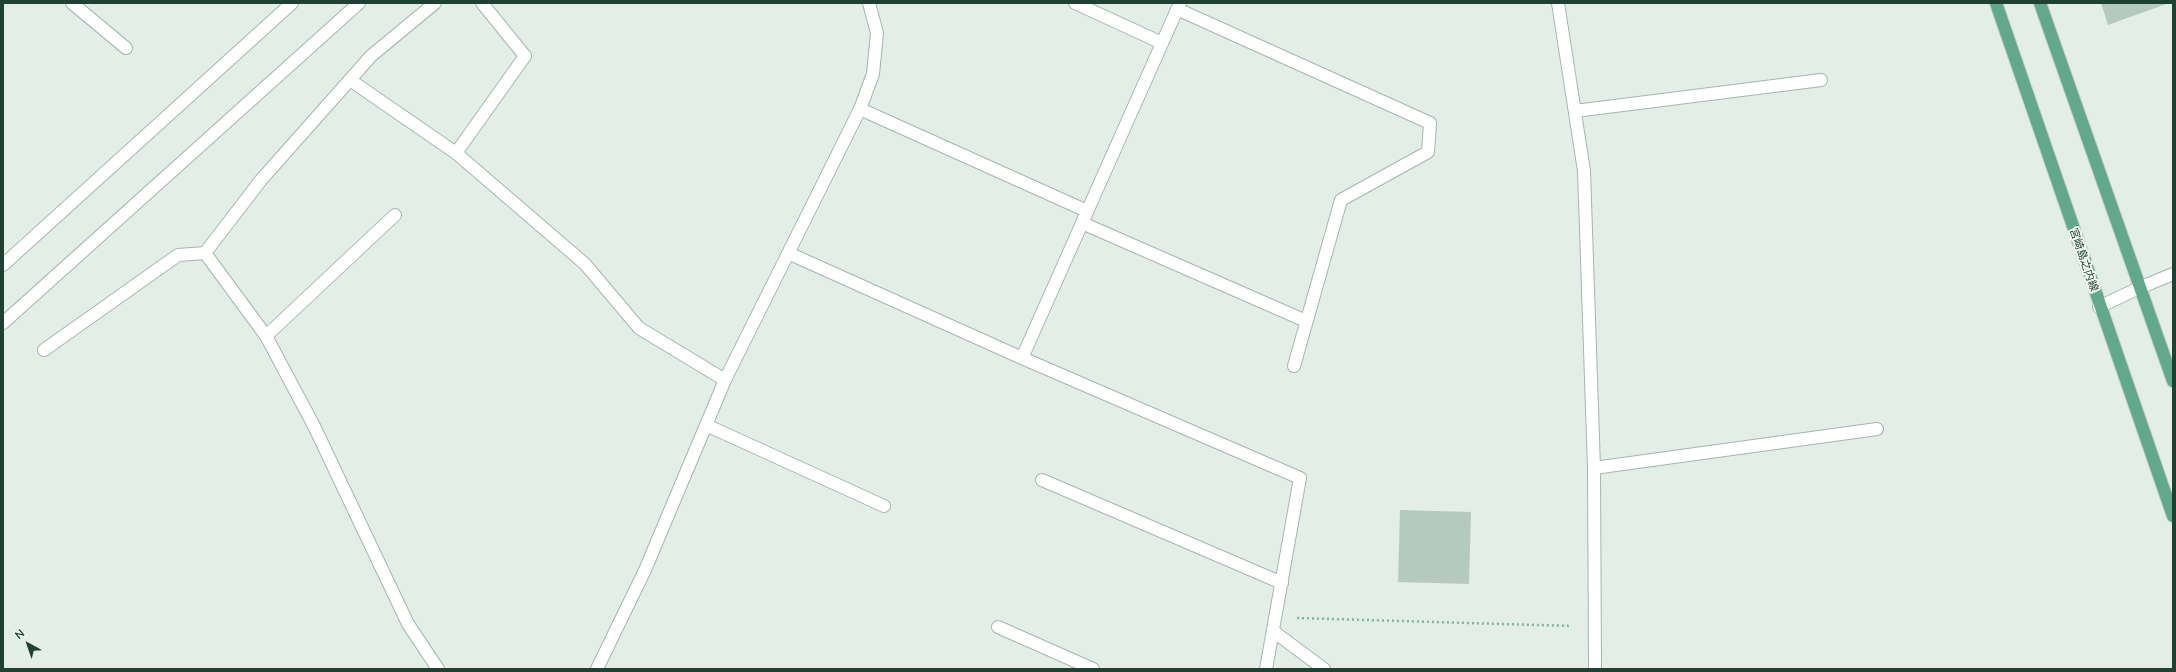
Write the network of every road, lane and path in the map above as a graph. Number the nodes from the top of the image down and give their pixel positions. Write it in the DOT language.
graph roads {
  1 [pos="72,3"];
  2 [pos="292,3"];
  3 [pos="359,3"];
  4 [pos="435,3"];
  5 [pos="482,3"];
  6 [pos="869,3"];
  7 [pos="1075,3"];
  8 [pos="1558,3"];
  9 [pos="1996,3"];
  10 [pos="2040,3"];
  11 [pos="1178,6"];
  12 [pos="1162,43"];
  13 [pos="126,48"];
  14 [pos="350,80"];
  15 [pos="1821,80"];
  16 [pos="860,109"];
  17 [pos="1575,111"];
  18 [pos="456,153"];
  19 [pos="1088,211"];
  20 [pos="395,215"];
  21 [pos="1082,222"];
  22 [pos="205,253"];
  23 [pos="788,253"];
  24 [pos="3,265"];
  25 [pos="2173,274"];
  26 [pos="2139,288"];
  27 [pos="2099,307"];
  28 [pos="1306,321"];
  29 [pos="3,323"];
  30 [pos="266,336"];
  31 [pos="44,350"];
  32 [pos="1022,358"];
  33 [pos="1294,366"];
  34 [pos="725,380"];
  35 [pos="2173,381"];
  36 [pos="706,425"];
  37 [pos="1877,428"];
  38 [pos="1594,468"];
  39 [pos="1042,480"];
  40 [pos="884,506"];
  41 [pos="2173,516"];
  42 [pos="1282,583"];
  43 [pos="1276,617"];
  44 [pos="998,627"];
  45 [pos="1595,627"];
  46 [pos="1273,631"];
  47 [pos="438,669"];
  48 [pos="597,669"];
  49 [pos="1093,669"];
  50 [pos="1266,669"];
  51 [pos="1324,669"];
  52 [pos="1595,669"];
  1 -- 13 [label="street"];
  2 -- 24 [label="street"];
  3 -- 29 [label="street"];
  4 -- 14 [label="street"];
  5 -- 18 [label="street"];
  6 -- 16 [label="street"];
  7 -- 12 [label="street"];
  8 -- 17 [label="street"];
  9 -- 27 [label="main road, 宮崎島之内線"];
  10 -- 26 [label="main road"];
  11 -- 12 [label="street"];
  11 -- 28 [label="street"];
  12 -- 19 [label="street"];
  14 -- 18 [label="street"];
  14 -- 22 [label="street"];
  15 -- 17 [label="street"];
  16 -- 19 [label="street"];
  16 -- 23 [label="street"];
  17 -- 38 [label="street"];
  18 -- 34 [label="street"];
  19 -- 21 [label="street"];
  20 -- 30 [label="street"];
  21 -- 28 [label="street"];
  21 -- 32 [label="street"];
  22 -- 30 [label="street"];
  22 -- 31 [label="street"];
  23 -- 32 [label="street"];
  23 -- 34 [label="street"];
  25 -- 26 [label="street"];
  26 -- 27 [label="street"];
  26 -- 35 [label="main road"];
  27 -- 41 [label="main road, 宮崎島之内線"];
  28 -- 33 [label="street"];
  30 -- 47 [label="street"];
  32 -- 42 [label="street"];
  34 -- 36 [label="street"];
  36 -- 40 [label="street"];
  36 -- 48 [label="street"];
  37 -- 38 [label="street"];
  38 -- 45 [label="street"];
  39 -- 42 [label="street"];
  42 -- 43 [label="street"];
  43 -- 45 [label="path"];
  43 -- 46 [label="street"];
  44 -- 49 [label="street"];
  45 -- 52 [label="street"];
  46 -- 50 [label="street"];
  46 -- 51 [label="street"];
}
